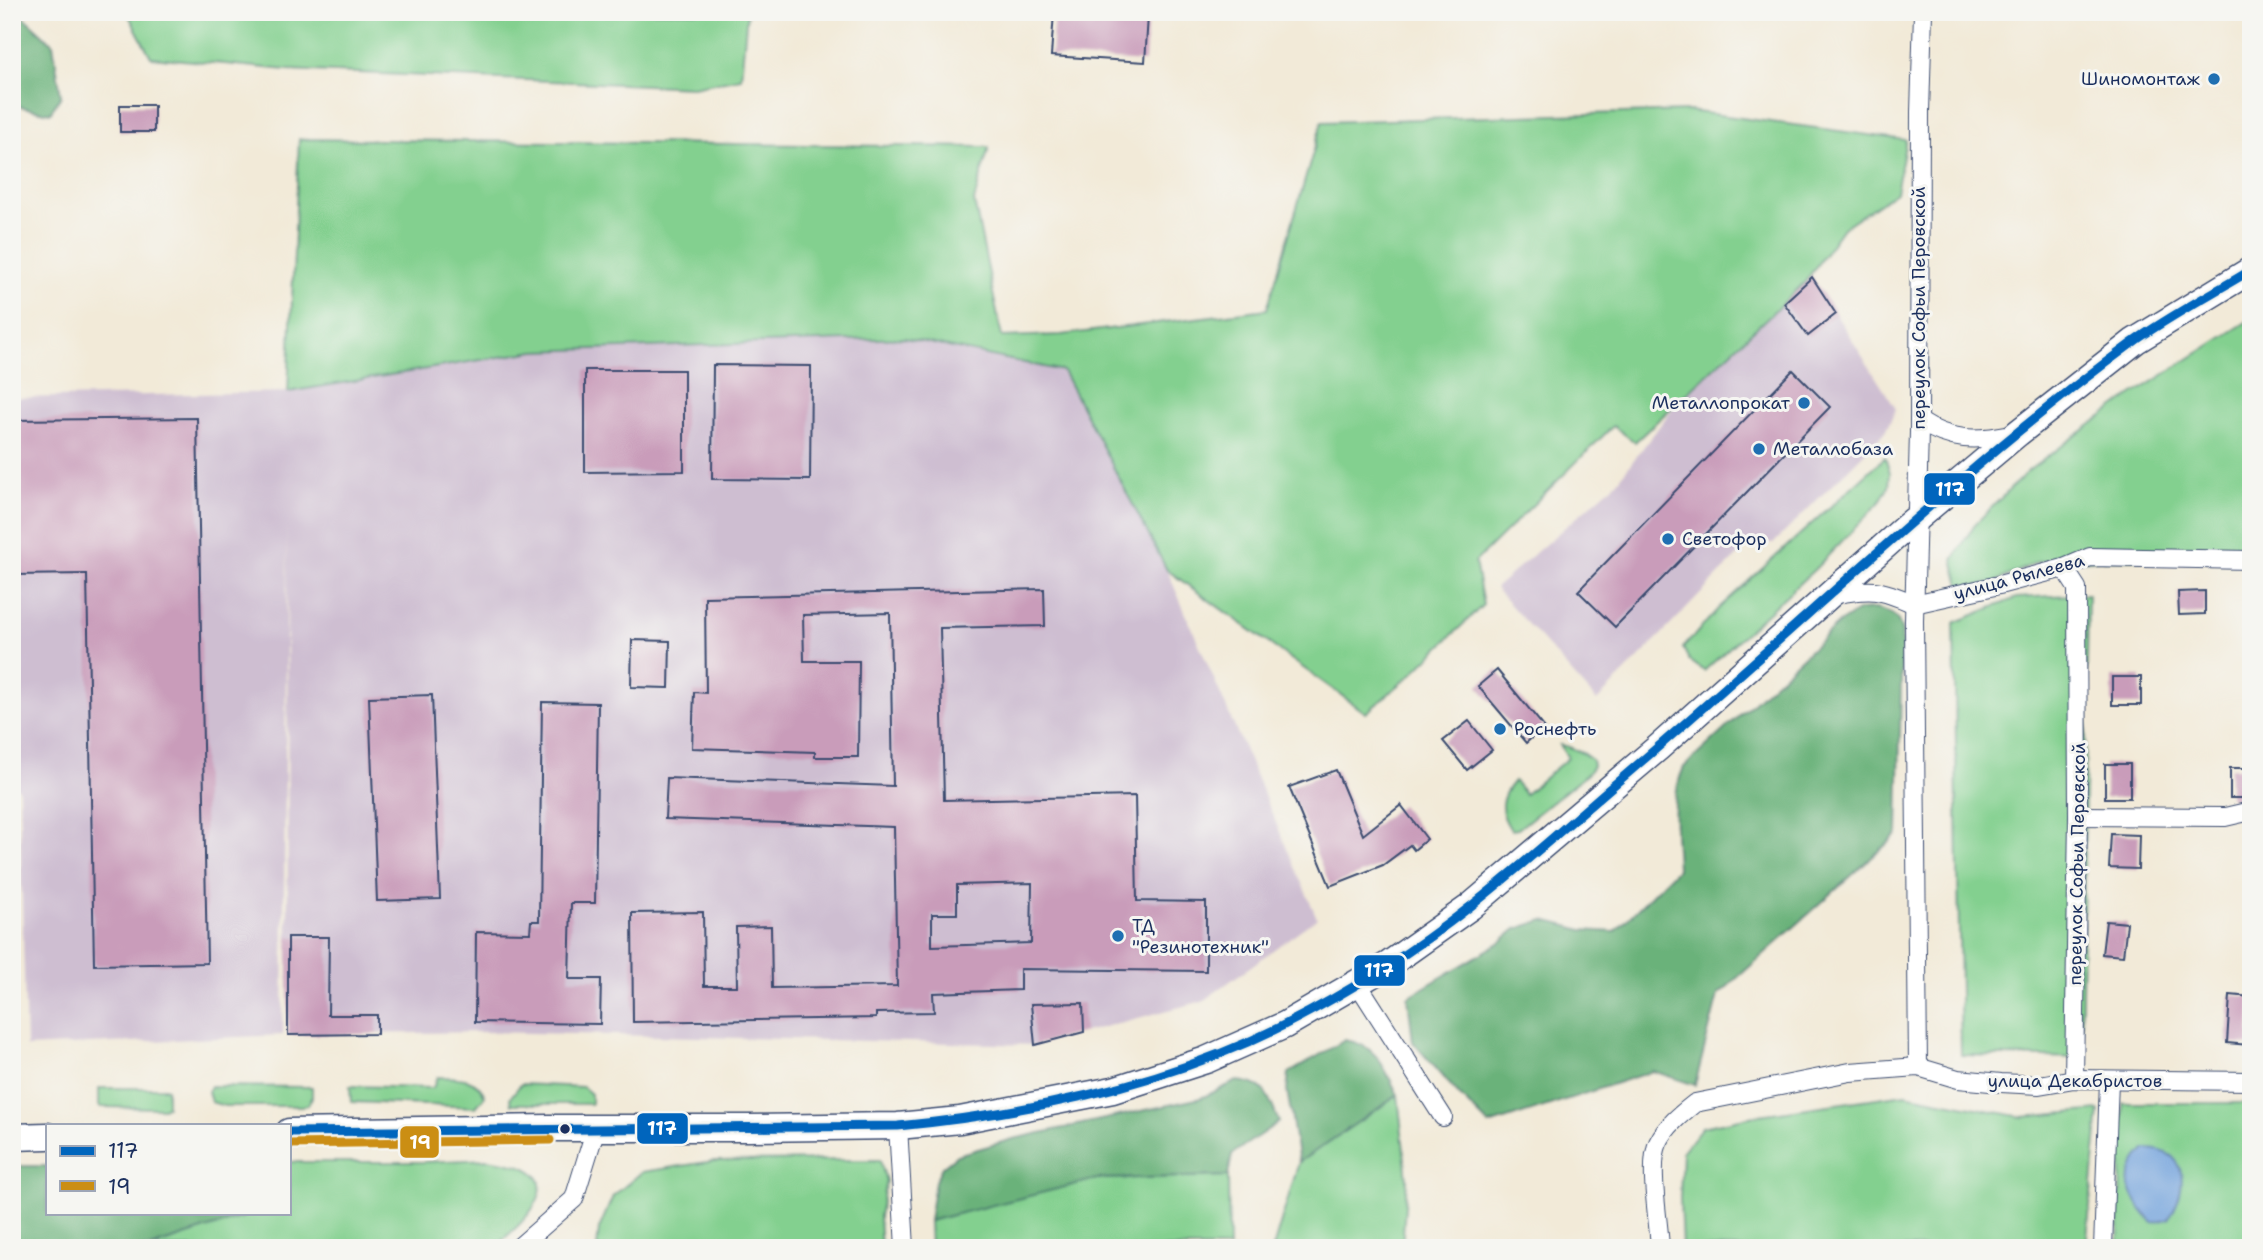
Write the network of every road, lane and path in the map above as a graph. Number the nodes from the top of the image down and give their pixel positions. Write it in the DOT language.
graph roads {
  1 [pos="1923,12"];
  2 [pos="2251,270"];
  3 [pos="1919,421"];
  4 [pos="2018,433"];
  5 [pos="1915,519"];
  6 [pos="2251,560"];
  7 [pos="2064,568"];
  8 [pos="1828,596"];
  9 [pos="1914,604"];
  10 [pos="2251,811"];
  11 [pos="2078,816"];
  12 [pos="1358,984"];
  13 [pos="1918,1067"];
  14 [pos="2074,1079"];
  15 [pos="2109,1080"];
  16 [pos="2251,1081"];
  17 [pos="1443,1117"];
  18 [pos="898,1125"];
  19 [pos="596,1128"];
  20 [pos="290,1132"];
  21 [pos="46,1136"];
  22 [pos="12,1137"];
  23 [pos="518,1248"];
  24 [pos="905,1248"];
  25 [pos="1660,1248"];
  26 [pos="2103,1248"];
  1 -- 3 [label="street, переулок Софьи Перовской"];
  2 -- 4 [label="highway"];
  3 -- 4 [label="street"];
  3 -- 5 [label="street, переулок Софьи Перовской"];
  4 -- 5 [label="highway"];
  5 -- 8 [label="highway"];
  5 -- 9 [label="street, переулок Софьи Перовской"];
  6 -- 7 [label="street, улица Рылеева"];
  7 -- 9 [label="street, улица Рылеева"];
  7 -- 11 [label="street, переулок Софьи Перовской"];
  8 -- 9 [label="street"];
  8 -- 12 [label="highway"];
  9 -- 13 [label="street, переулок Софьи Перовской"];
  10 -- 11 [label="street"];
  11 -- 14 [label="street, переулок Софьи Перовской"];
  12 -- 17 [label="street"];
  12 -- 18 [label="highway"];
  13 -- 14 [label="street, улица Декабристов"];
  13 -- 25 [label="street, улица Декабристов"];
  14 -- 15 [label="street, улица Декабристов"];
  15 -- 16 [label="street, улица Декабристов"];
  15 -- 26 [label="street"];
  18 -- 19 [label="highway"];
  18 -- 24 [label="street"];
  19 -- 20 [label="highway"];
  19 -- 23 [label="street"];
  21 -- 22 [label="highway"];
}
